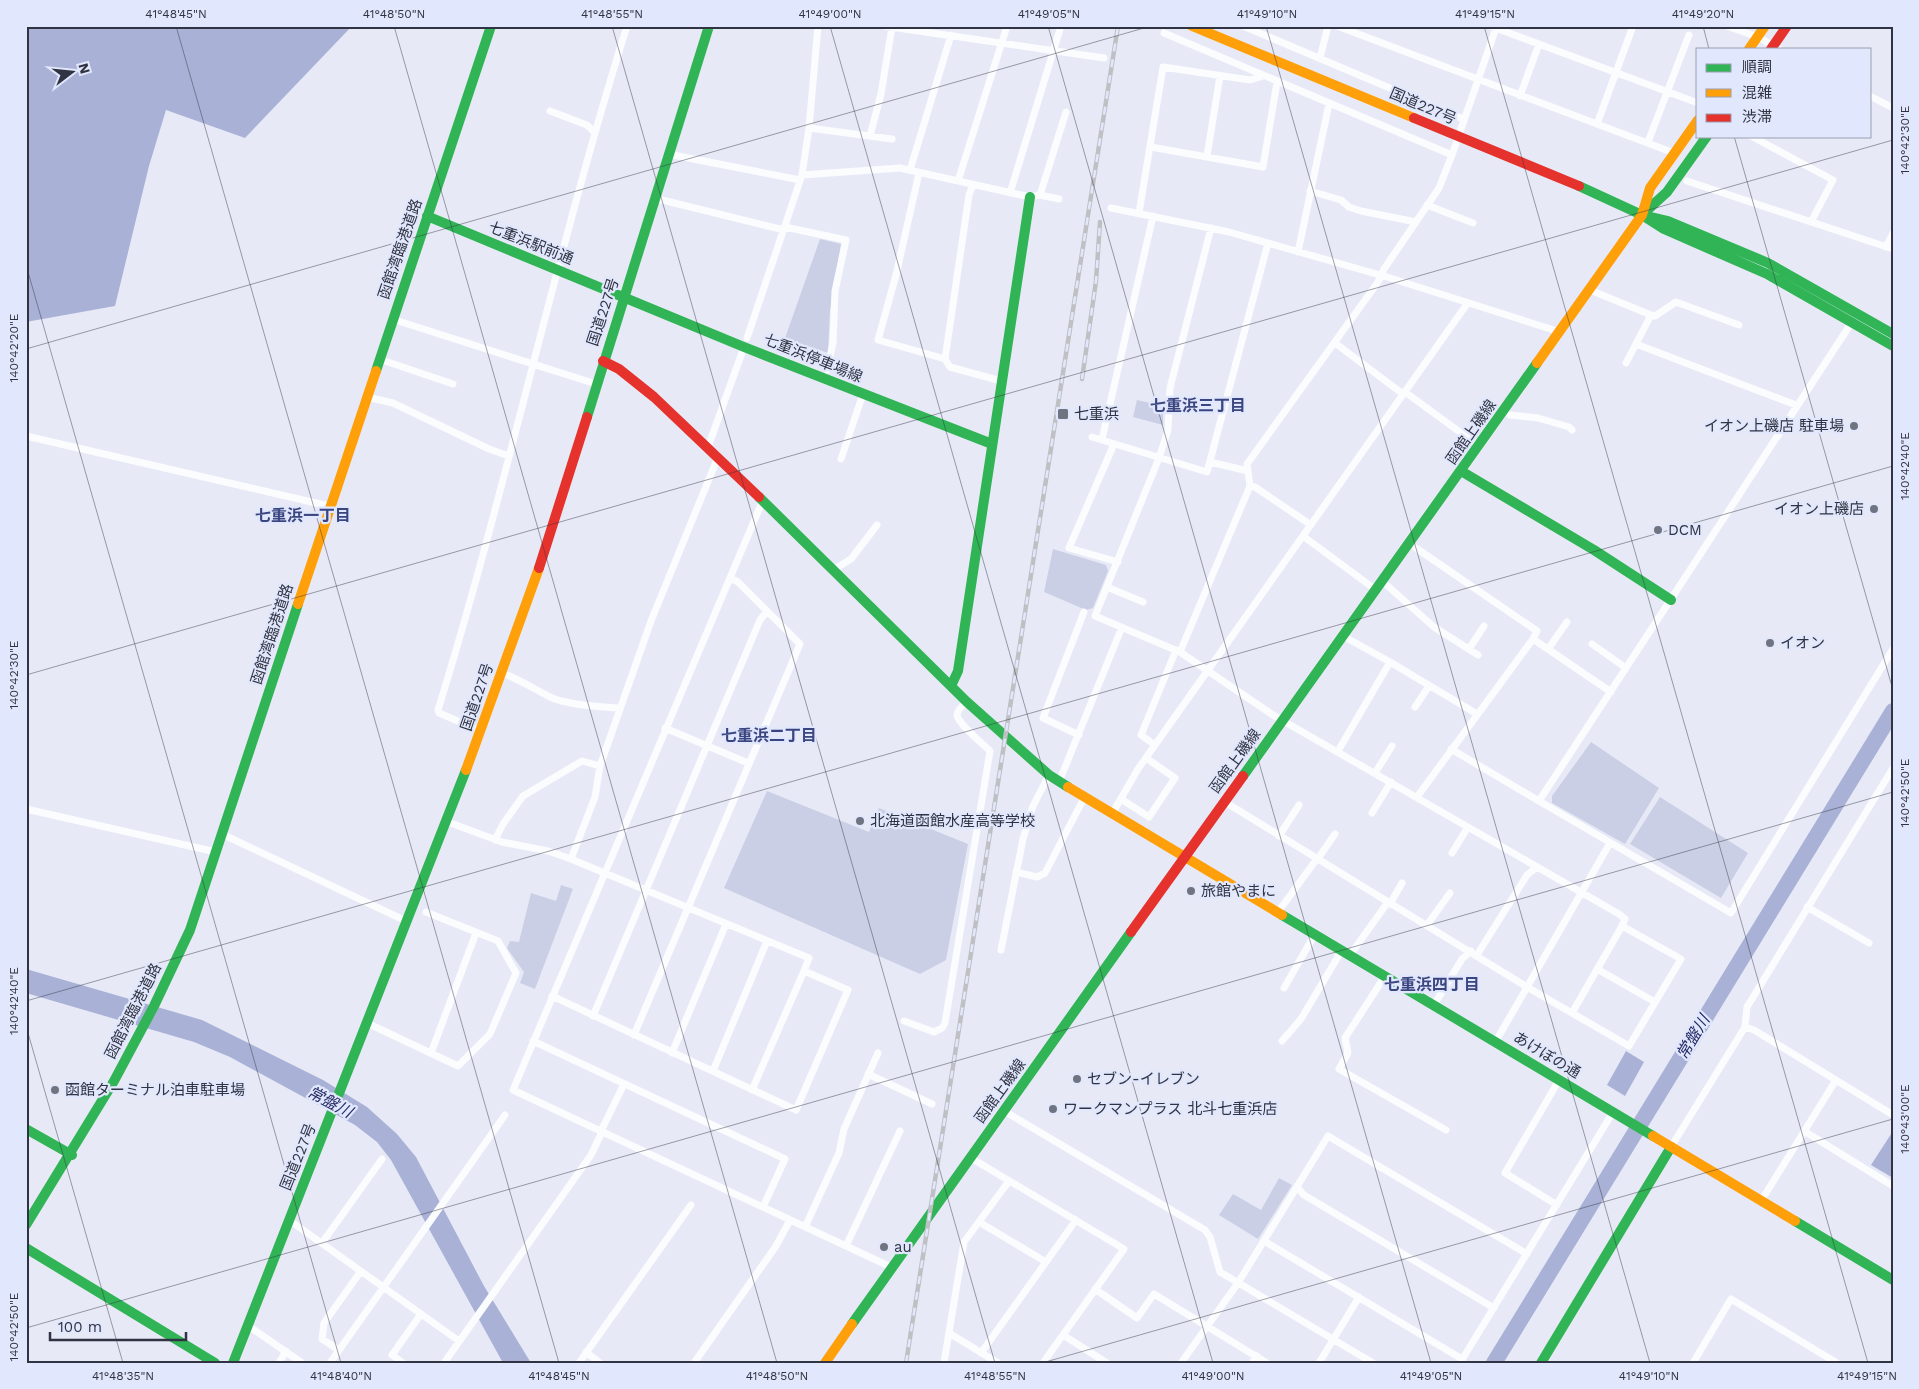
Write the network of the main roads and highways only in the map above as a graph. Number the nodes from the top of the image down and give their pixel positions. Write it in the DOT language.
graph roads {
  1 [pos="491,26"];
  2 [pos="709,26"];
  3 [pos="1192,26"];
  4 [pos="1765,26"];
  5 [pos="1787,26"];
  6 [pos="1750,48"];
  7 [pos="1774,48"];
  8 [pos="1696,123"];
  9 [pos="1706,138"];
  10 [pos="1035,196"];
  11 [pos="1642,215"];
  12 [pos="427,216"];
  13 [pos="623,298"];
  14 [pos="1893,334"];
  15 [pos="1893,346"];
  16 [pos="603,361"];
  17 [pos="992,444"];
  18 [pos="1461,471"];
  19 [pos="1671,600"];
  20 [pos="951,686"];
  21 [pos="1186,857"];
  22 [pos="26,1129"];
  23 [pos="1671,1147"];
  24 [pos="72,1154"];
  25 [pos="26,1225"];
  26 [pos="26,1248"];
  27 [pos="1893,1280"];
  28 [pos="216,1363"];
  29 [pos="233,1363"];
  30 [pos="825,1363"];
  31 [pos="1541,1363"];
  1 -- 12 [label="main road, 函館湾臨港道路"];
  2 -- 13 [label="main road, 国道227号"];
  3 -- 11 [label="main road, 国道227号"];
  4 -- 6 [label="main road"];
  5 -- 7 [label="main road"];
  8 -- 11 [label="main road"];
  9 -- 11 [label="main road"];
  10 -- 17 [label="main road"];
  11 -- 14 [label="main road"];
  11 -- 15 [label="main road"];
  11 -- 18 [label="main road, 函館上磯線"];
  12 -- 13 [label="main road, 七重浜駅前通"];
  12 -- 24 [label="main road, 函館湾臨港道路"];
  13 -- 16 [label="main road, 国道227号"];
  13 -- 17 [label="main road, 七重浜停車場線"];
  16 -- 20 [label="main road, あけぼの通"];
  16 -- 29 [label="main road, 国道227号"];
  17 -- 20 [label="main road"];
  18 -- 19 [label="main road"];
  18 -- 21 [label="main road, 函館上磯線"];
  20 -- 21 [label="main road, あけぼの通"];
  21 -- 23 [label="main road, あけぼの通"];
  21 -- 30 [label="main road, 函館上磯線"];
  22 -- 24 [label="main road"];
  23 -- 27 [label="main road, あけぼの通"];
  23 -- 31 [label="main road"];
  24 -- 25 [label="main road, 函館湾臨港道路"];
  26 -- 28 [label="main road"];
}
